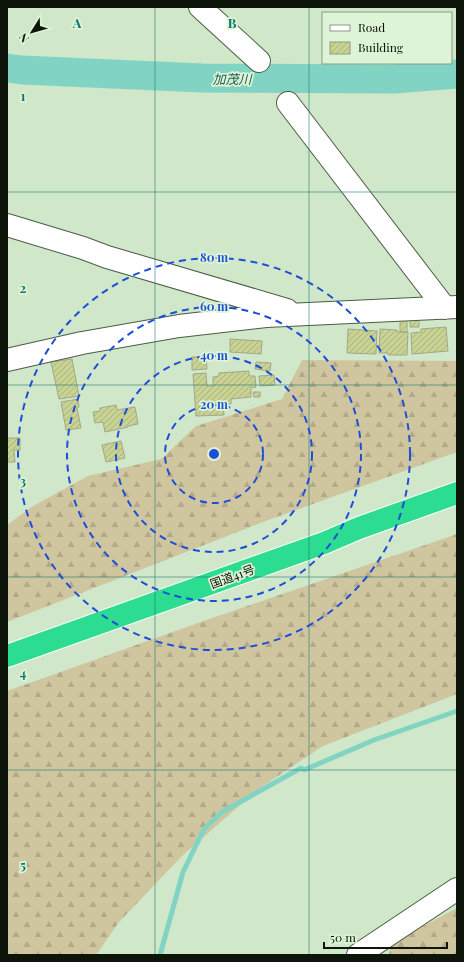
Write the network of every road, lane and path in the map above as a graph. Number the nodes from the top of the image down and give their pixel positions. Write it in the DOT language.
graph roads {
  1 [pos="200,7"];
  2 [pos="259,61"];
  3 [pos="288,103"];
  4 [pos="7,225"];
  5 [pos="451,308"];
  6 [pos="303,315"];
  7 [pos="7,360"];
  8 [pos="457,485"];
  9 [pos="457,493"];
  10 [pos="457,502"];
  11 [pos="359,528"];
  12 [pos="7,656"];
  13 [pos="7,665"];
  14 [pos="457,889"];
  15 [pos="358,955"];
  1 -- 2 [label="street"];
  3 -- 5 [label="street"];
  4 -- 6 [label="street"];
  5 -- 6 [label="street"];
  6 -- 7 [label="street"];
  8 -- 11 [label="highway"];
  9 -- 11 [label="highway, 国道41号"];
  10 -- 13 [label="highway, 国道41号"];
  11 -- 12 [label="highway, 国道41号"];
  14 -- 15 [label="street"];
}
